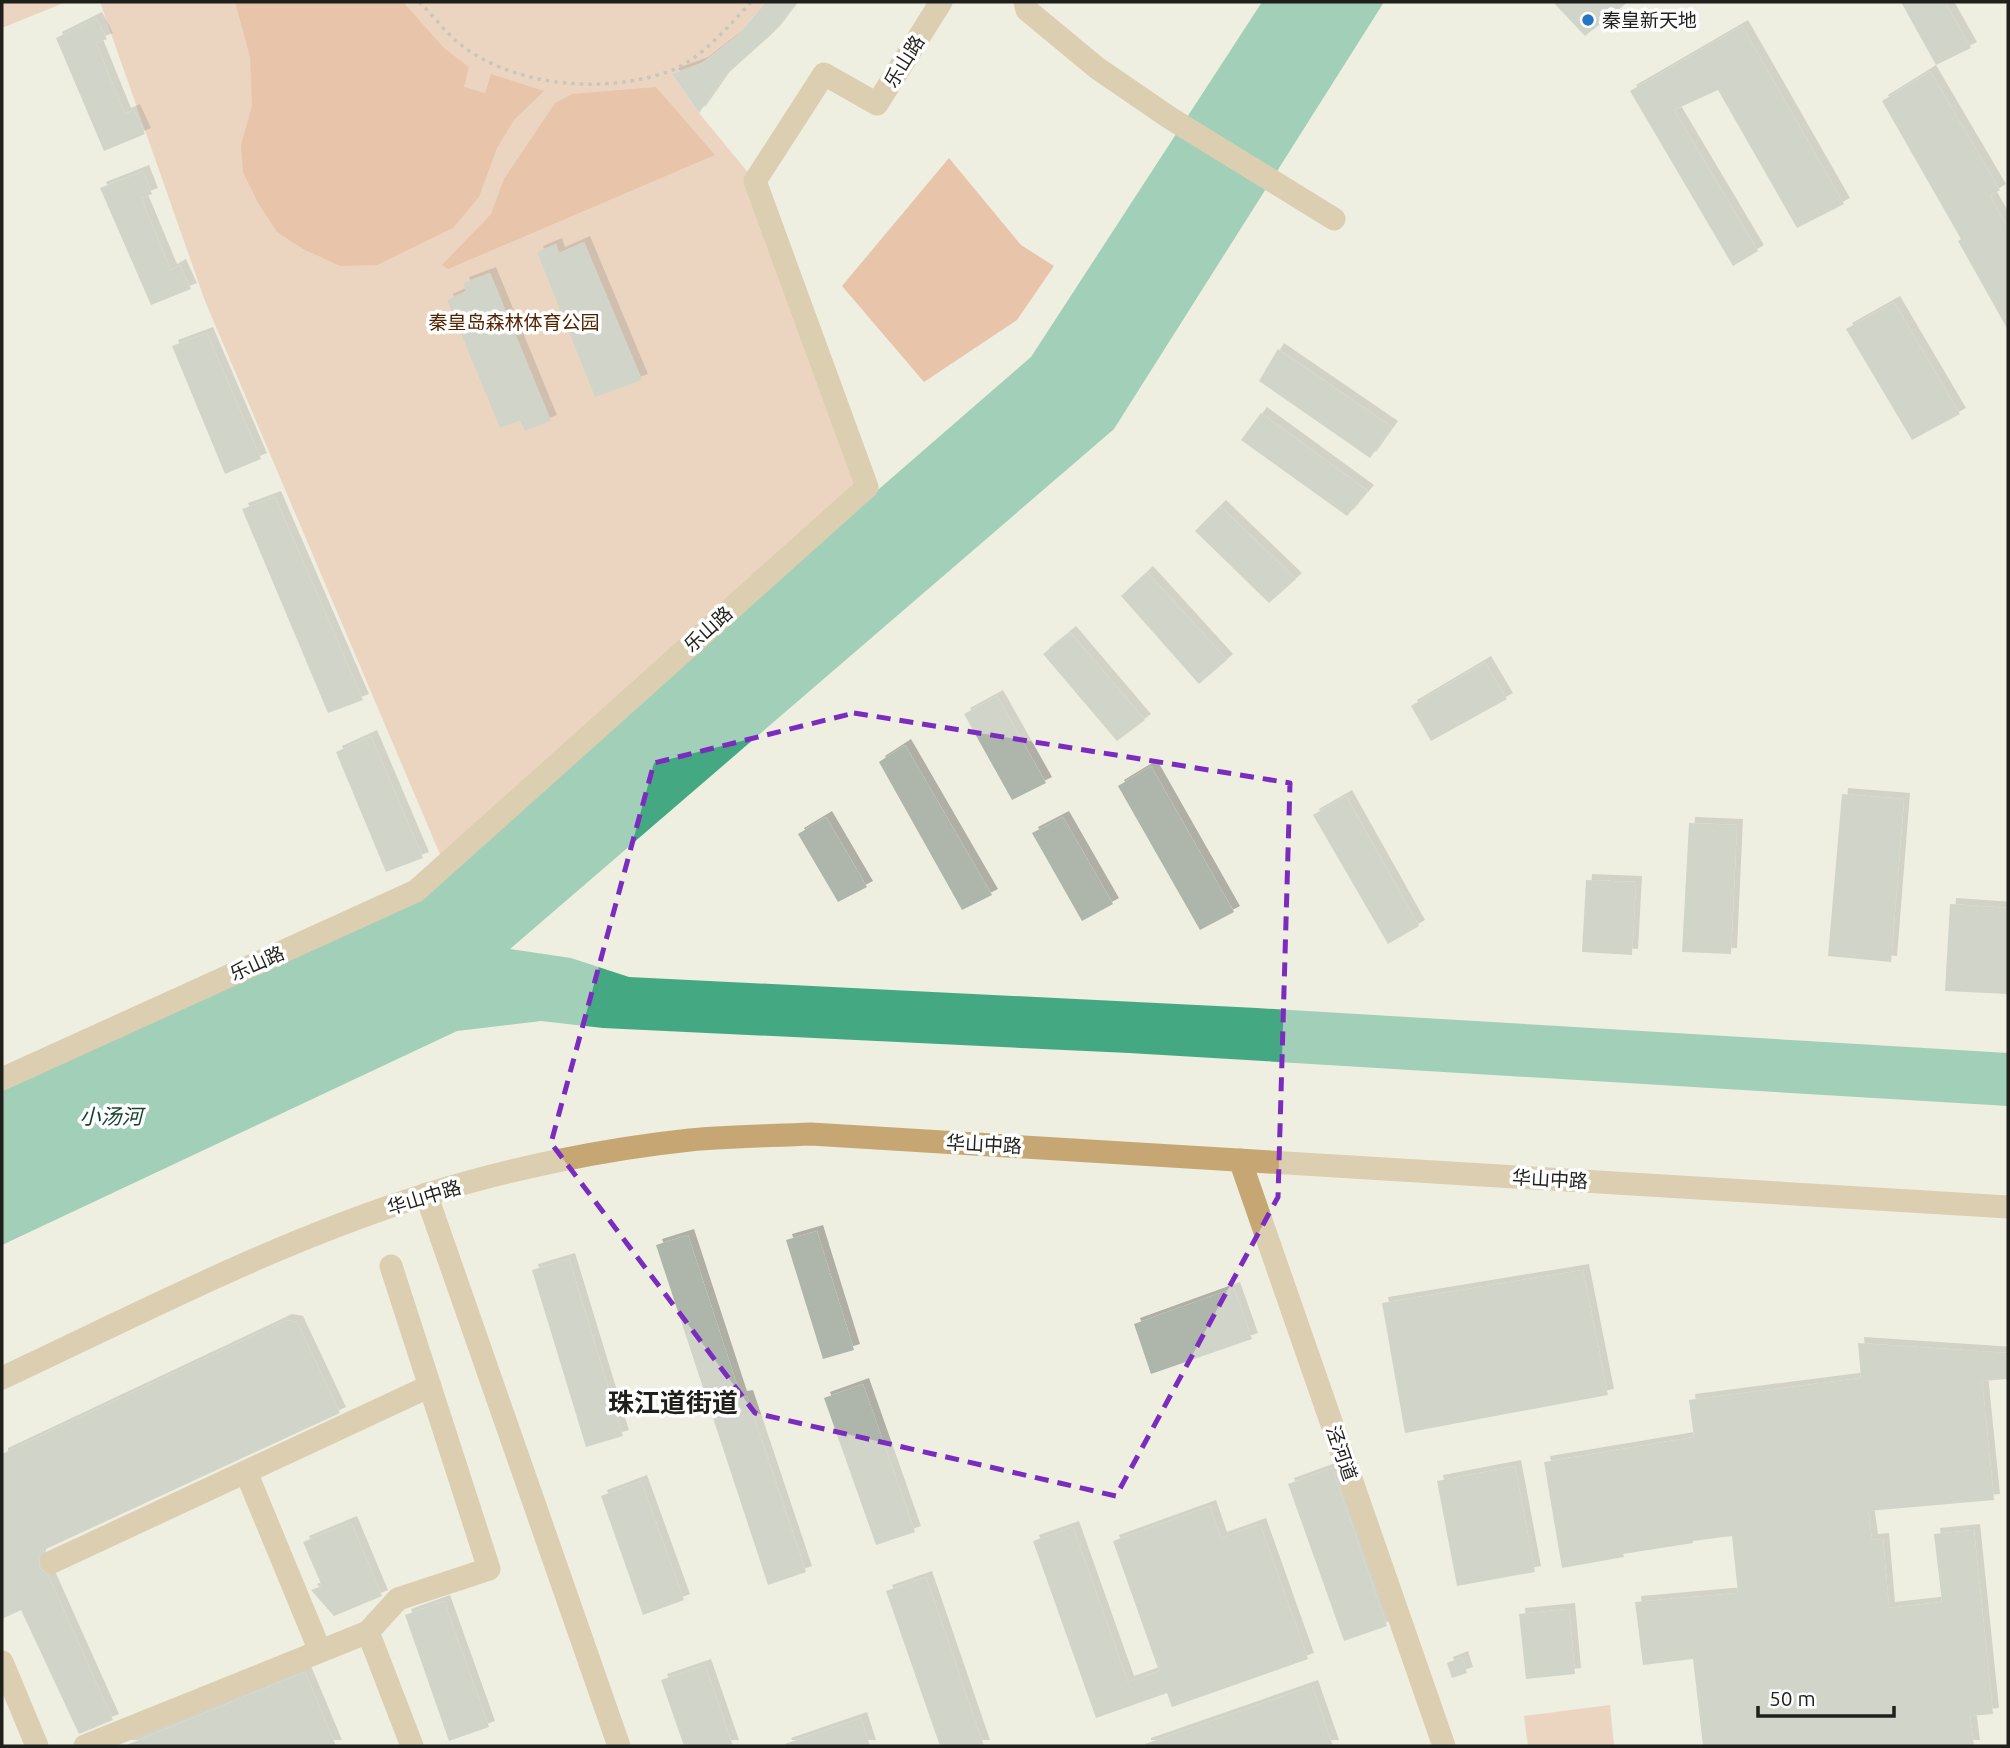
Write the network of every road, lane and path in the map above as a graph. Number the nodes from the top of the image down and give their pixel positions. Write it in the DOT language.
graph roads {
  1 [pos="419,2"];
  2 [pos="751,2"];
  3 [pos="941,2"];
  4 [pos="1025,2"];
  5 [pos="1334,219"];
  6 [pos="2,1079"];
  7 [pos="1240,1160"];
  8 [pos="426,1194"];
  9 [pos="2008,1207"];
  10 [pos="391,1266"];
  11 [pos="2,1378"];
  12 [pos="430,1386"];
  13 [pos="246,1472"];
  14 [pos="52,1562"];
  15 [pos="368,1632"];
  16 [pos="320,1651"];
  17 [pos="2,1662"];
  18 [pos="37,1746"];
  19 [pos="86,1746"];
  20 [pos="412,1746"];
  21 [pos="619,1746"];
  22 [pos="1444,1746"];
  1 -- 2 [label="path"];
  3 -- 6 [label="street, 乐山路"];
  4 -- 5 [label="street"];
  7 -- 8 [label="street, 华山中路"];
  7 -- 9 [label="street, 华山中路"];
  7 -- 22 [label="street, 泾河道"];
  8 -- 11 [label="street, 华山中路"];
  8 -- 21 [label="street"];
  10 -- 12 [label="street"];
  12 -- 13 [label="street"];
  12 -- 15 [label="street"];
  13 -- 14 [label="street"];
  13 -- 16 [label="street"];
  15 -- 16 [label="street"];
  15 -- 20 [label="street"];
  16 -- 19 [label="street"];
  17 -- 18 [label="street"];
}
